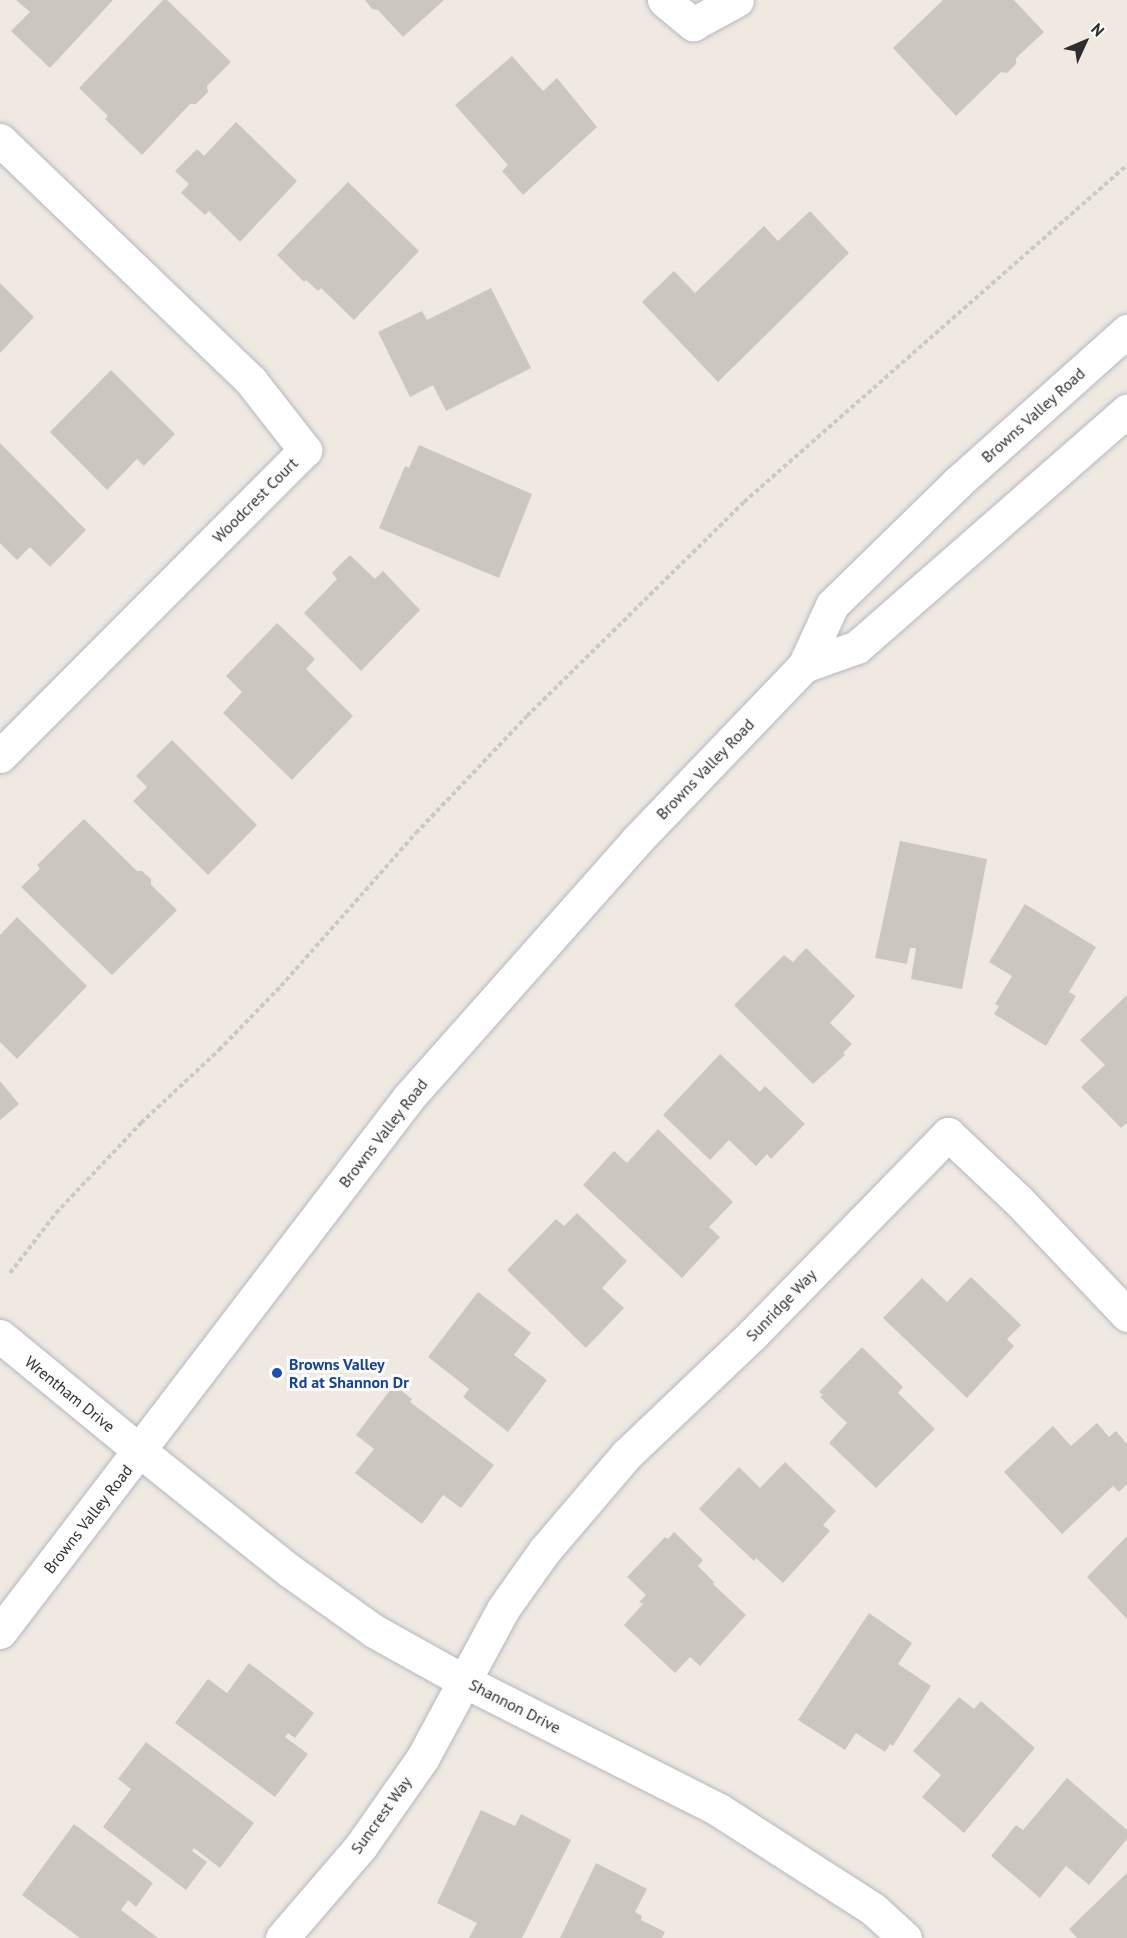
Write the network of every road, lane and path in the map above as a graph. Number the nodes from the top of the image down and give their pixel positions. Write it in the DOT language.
graph roads {
  1 [pos="664,0"];
  2 [pos="737,0"];
  3 [pos="0,140"];
  4 [pos="1127,165"];
  5 [pos="1127,331"];
  6 [pos="1127,411"];
  7 [pos="804,666"];
  8 [pos="0,756"];
  9 [pos="10,1273"];
  10 [pos="1127,1315"];
  11 [pos="0,1336"];
  12 [pos="140,1451"];
  13 [pos="0,1632"];
  14 [pos="465,1681"];
  15 [pos="282,1938"];
  16 [pos="905,1938"];
  1 -- 2 [label="street"];
  3 -- 8 [label="street, Woodcrest Court"];
  4 -- 9 [label="path"];
  5 -- 7 [label="street, Browns Valley Road"];
  6 -- 7 [label="street, Browns Valley Road"];
  7 -- 12 [label="street, Browns Valley Road"];
  10 -- 14 [label="street, Sunridge Way"];
  11 -- 12 [label="street, Wrentham Drive"];
  12 -- 13 [label="street, Browns Valley Road"];
  12 -- 14 [label="street, Shannon Drive"];
  14 -- 15 [label="street, Suncrest Way"];
  14 -- 16 [label="street, Shannon Drive"];
}
